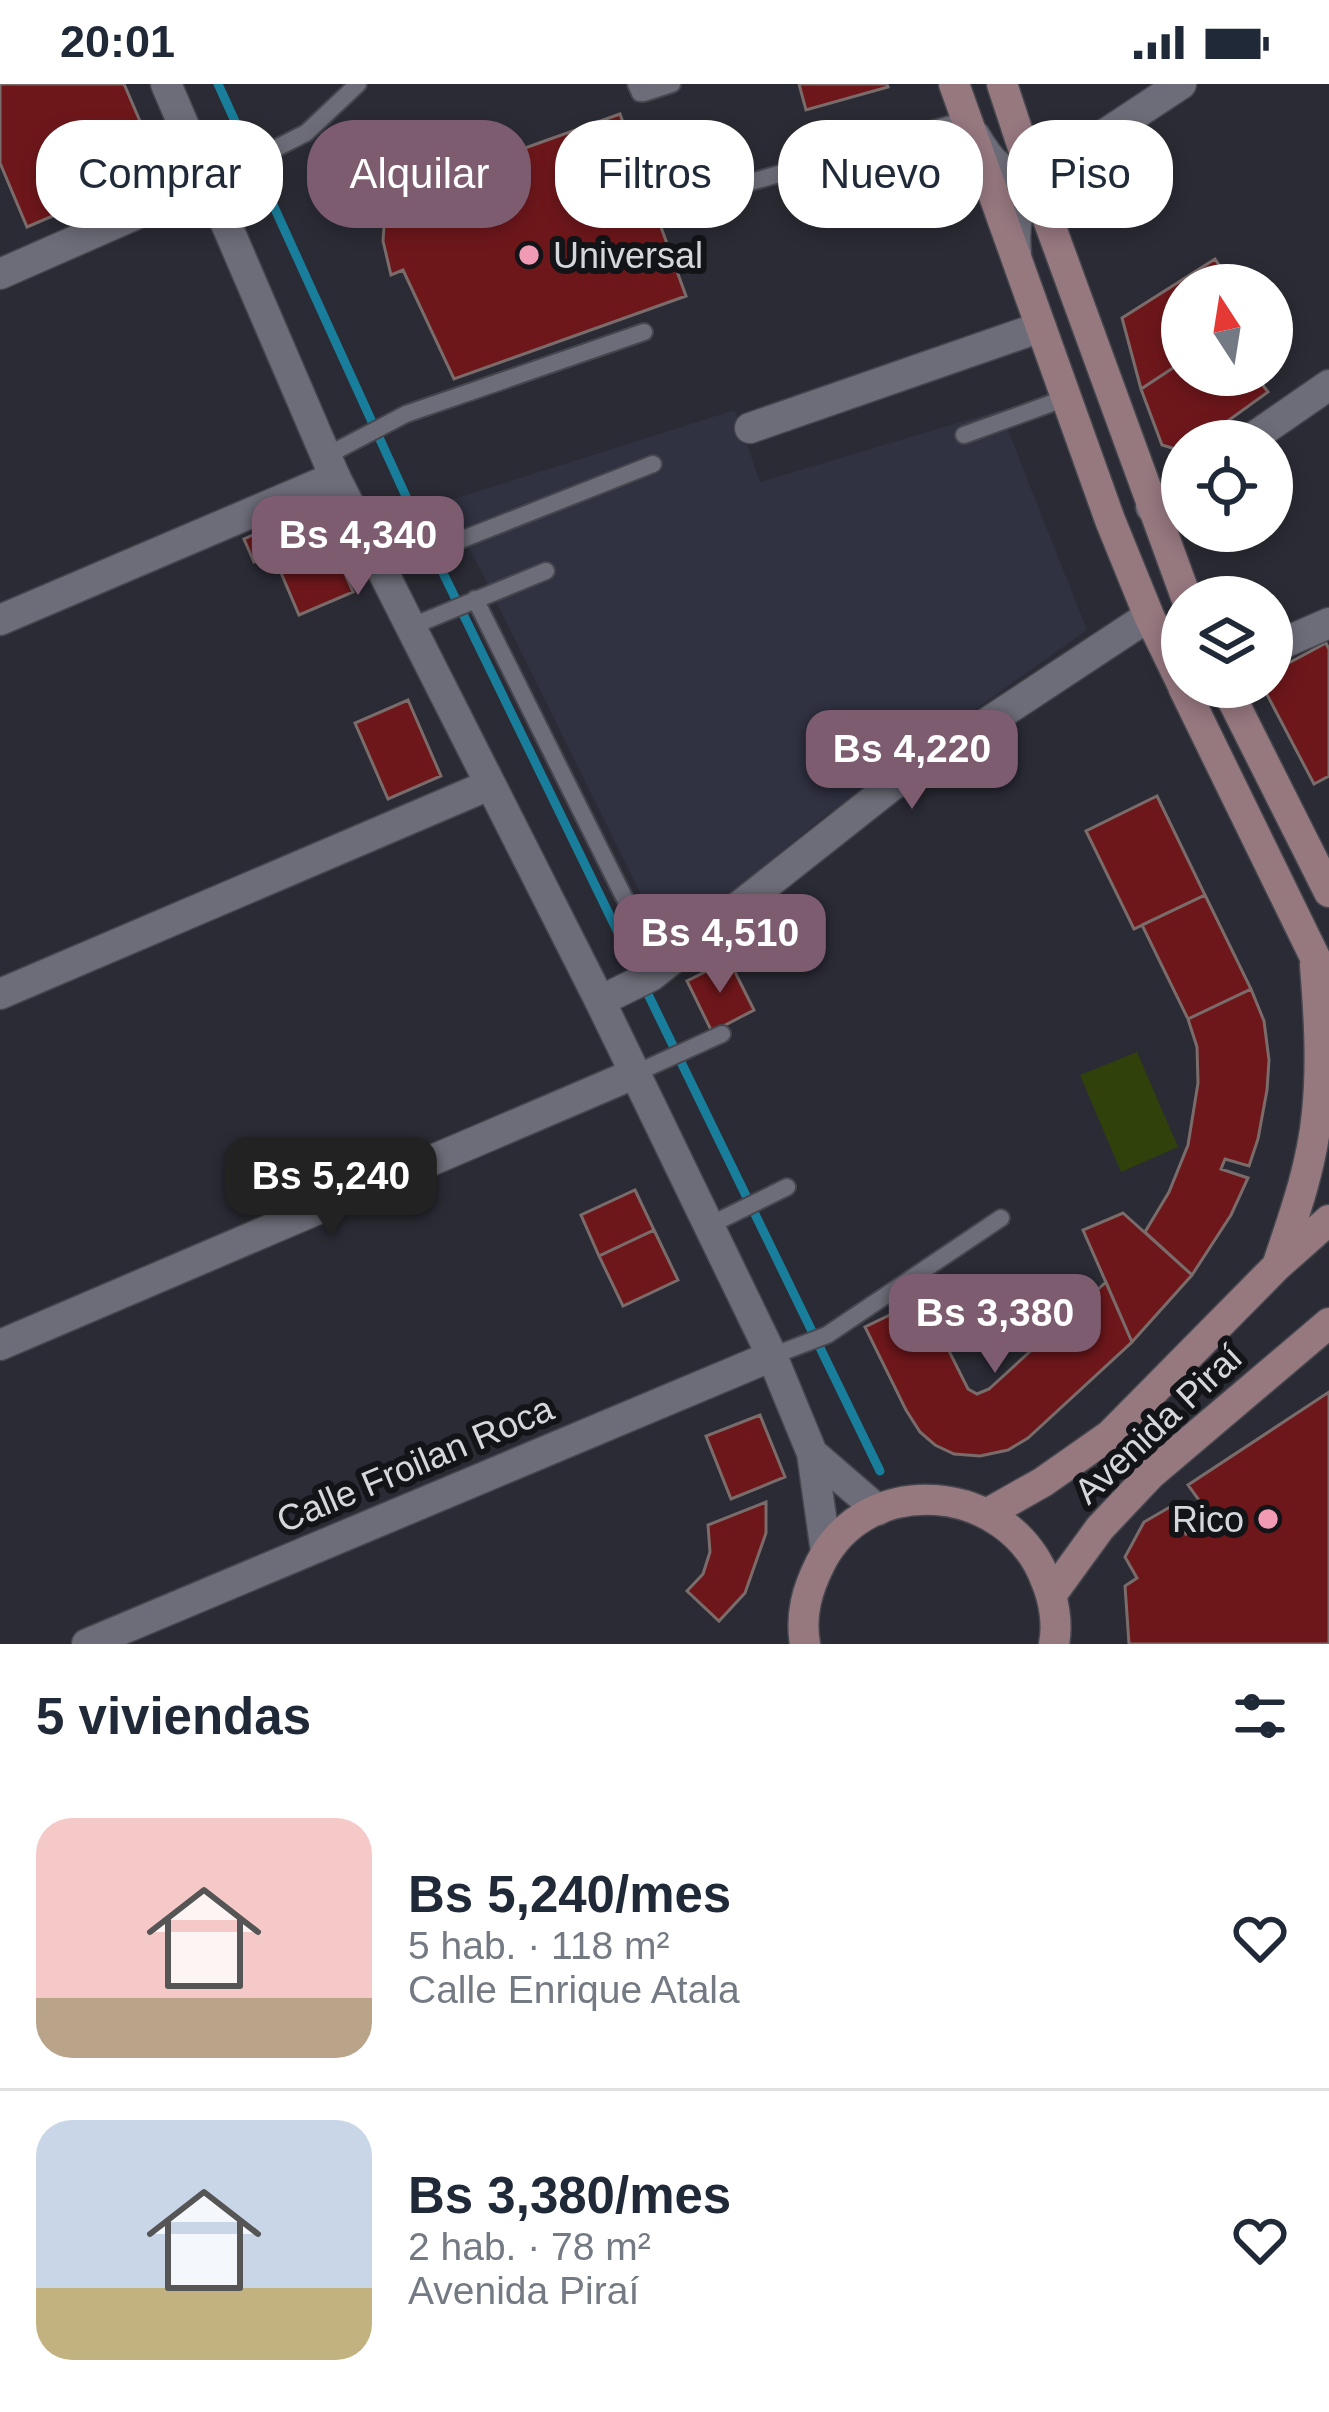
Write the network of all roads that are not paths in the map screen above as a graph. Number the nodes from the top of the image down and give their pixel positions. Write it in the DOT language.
graph roads {
  1 [pos="166,84"];
  2 [pos="358,84"];
  3 [pos="636,84"];
  4 [pos="672,84"];
  5 [pos="954,84"];
  6 [pos="1002,84"];
  7 [pos="1181,84"];
  8 [pos="187,120"];
  9 [pos="965,120"];
  10 [pos="1014,120"];
  11 [pos="1126,120"];
  12 [pos="283,145"];
  13 [pos="983,150"];
  14 [pos="983,170"];
  15 [pos="1007,173"];
  16 [pos="104,228"];
  17 [pos="240,228"];
  18 [pos="1016,228"];
  19 [pos="1051,228"];
  20 [pos="1017,264"];
  21 [pos="0,274"];
  22 [pos="1041,327"];
  23 [pos="644,332"];
  24 [pos="1329,385"];
  25 [pos="1066,398"];
  26 [pos="1278,420"];
  27 [pos="750,428"];
  28 [pos="964,435"];
  29 [pos="337,459"];
  30 [pos="653,464"];
  31 [pos="1161,500"];
  32 [pos="1151,507"];
  33 [pos="1110,520"];
  34 [pos="395,566"];
  35 [pos="546,571"];
  36 [pos="1173,576"];
  37 [pos="1177,576"];
  38 [pos="472,600"];
  39 [pos="1149,616"];
  40 [pos="0,620"];
  41 [pos="422,622"];
  42 [pos="1329,623"];
  43 [pos="1293,639"];
  44 [pos="1161,641"];
  45 [pos="1194,708"];
  46 [pos="1237,708"];
  47 [pos="489,785"];
  48 [pos="1329,892"];
  49 [pos="656,972"];
  50 [pos="1322,972"];
  51 [pos="0,994"];
  52 [pos="608,997"];
  53 [pos="722,1034"];
  54 [pos="645,1069"];
  55 [pos="779,1191"];
  56 [pos="1001,1218"];
  57 [pos="719,1220"];
  58 [pos="1329,1220"];
  59 [pos="1277,1266"];
  60 [pos="1322,1330"];
  61 [pos="0,1345"];
  62 [pos="780,1353"];
  63 [pos="812,1453"];
  64 [pos="878,1510"];
  65 [pos="988,1513"];
  66 [pos="826,1552"];
  67 [pos="1052,1594"];
  68 [pos="797,1639"];
  69 [pos="88,1644"];
  70 [pos="1054,1644"];
  1 -- 8 [label="street"];
  2 -- 12 [label="lane"];
  3 -- 4 [label="lane"];
  5 -- 9 [label="main road"];
  6 -- 10 [label="main road"];
  7 -- 11 [label="street"];
  13 -- 15 [label="street"];
  14 -- 20 [label="main road"];
  16 -- 21 [label="street"];
  17 -- 29 [label="street"];
  18 -- 20 [label="street"];
  19 -- 32 [label="main road"];
  20 -- 22 [label="main road"];
  22 -- 25 [label="main road"];
  22 -- 27 [label="street"];
  23 -- 29 [label="lane"];
  24 -- 26 [label="street"];
  25 -- 28 [label="lane"];
  25 -- 33 [label="main road"];
  29 -- 34 [label="street"];
  29 -- 40 [label="street"];
  30 -- 34 [label="lane"];
  31 -- 32 [label="street"];
  32 -- 37 [label="main road"];
  33 -- 36 [label="main road"];
  33 -- 39 [label="main road"];
  34 -- 41 [label="street"];
  35 -- 38 [label="lane"];
  38 -- 41 [label="lane"];
  38 -- 49 [label="lane"];
  39 -- 44 [label="main road"];
  39 -- 49 [label="street"];
  41 -- 47 [label="street"];
  42 -- 43 [label="street"];
  45 -- 50 [label="main road"];
  46 -- 48 [label="main road"];
  47 -- 51 [label="street"];
  47 -- 52 [label="street"];
  49 -- 52 [label="street"];
  50 -- 59 [label="main road"];
  52 -- 54 [label="street"];
  53 -- 54 [label="lane"];
  54 -- 57 [label="street"];
  54 -- 61 [label="street"];
  55 -- 57 [label="lane"];
  56 -- 62 [label="lane"];
  57 -- 62 [label="street"];
  58 -- 59 [label="main road, Avenida Piraí"];
  59 -- 65 [label="main road, Avenida Piraí"];
  60 -- 67 [label="main road, Avenida Piraí"];
  62 -- 63 [label="street"];
  62 -- 69 [label="street, Calle Froilan Roca"];
  63 -- 64 [label="street"];
  63 -- 66 [label="street"];
  64 -- 65 [label="main road"];
  64 -- 66 [label="main road"];
  65 -- 67 [label="main road"];
  66 -- 68 [label="main road"];
  67 -- 70 [label="main road"];
}
